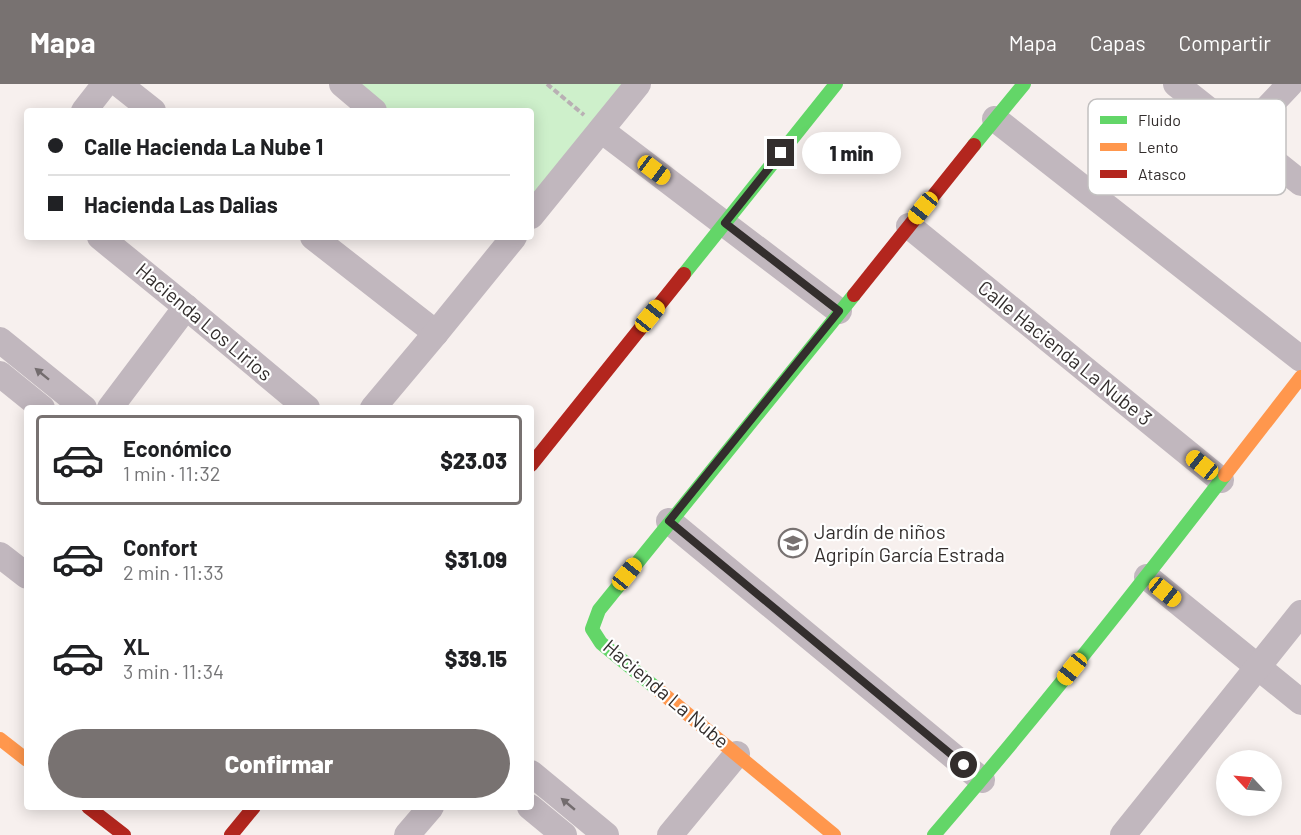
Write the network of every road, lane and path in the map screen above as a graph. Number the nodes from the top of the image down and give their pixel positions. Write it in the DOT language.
graph roads {
  1 [pos="105,84"];
  2 [pos="119,84"];
  3 [pos="342,84"];
  4 [pos="547,84"];
  5 [pos="638,84"];
  6 [pos="836,84"];
  7 [pos="1024,84"];
  8 [pos="1176,84"];
  9 [pos="1290,84"];
  10 [pos="1195,99"];
  11 [pos="1276,99"];
  12 [pos="86,108"];
  13 [pos="149,108"];
  14 [pos="370,108"];
  15 [pos="995,119"];
  16 [pos="601,130"];
  17 [pos="1286,171"];
  18 [pos="1301,183"];
  19 [pos="1088,192"];
  20 [pos="1092,195"];
  21 [pos="534,212"];
  22 [pos="725,223"];
  23 [pos="909,226"];
  24 [pos="104,240"];
  25 [pos="317,240"];
  26 [pos="512,240"];
  27 [pos="186,307"];
  28 [pos="839,311"];
  29 [pos="436,333"];
  30 [pos="0,340"];
  31 [pos="1301,359"];
  32 [pos="0,374"];
  33 [pos="1301,377"];
  34 [pos="38,405"];
  35 [pos="80,405"];
  36 [pos="112,405"];
  37 [pos="303,405"];
  38 [pos="376,405"];
  39 [pos="534,461"];
  40 [pos="1221,480"];
  41 [pos="669,521"];
  42 [pos="0,555"];
  43 [pos="24,574"];
  44 [pos="1146,577"];
  45 [pos="1301,613"];
  46 [pos="1258,668"];
  47 [pos="1301,702"];
  48 [pos="0,740"];
  49 [pos="737,754"];
  50 [pos="24,758"];
  51 [pos="534,775"];
  52 [pos="982,780"];
  53 [pos="92,810"];
  54 [pos="252,810"];
  55 [pos="428,810"];
  56 [pos="534,810"];
  57 [pos="124,835"];
  58 [pos="231,835"];
  59 [pos="407,835"];
  60 [pos="564,835"];
  61 [pos="606,835"];
  62 [pos="670,835"];
  63 [pos="834,835"];
  64 [pos="934,835"];
  65 [pos="1123,835"];
  1 -- 12 [label="street"];
  2 -- 13 [label="street"];
  3 -- 14 [label="street"];
  4 -- 16 [label="path"];
  5 -- 16 [label="street"];
  6 -- 22 [label="street"];
  7 -- 15 [label="street, Hacienda La Nube"];
  8 -- 10 [label="street"];
  9 -- 11 [label="street"];
  15 -- 19 [label="street"];
  15 -- 23 [label="street, Hacienda La Nube"];
  16 -- 21 [label="street"];
  16 -- 22 [label="street"];
  17 -- 18 [label="street"];
  20 -- 31 [label="street"];
  22 -- 28 [label="street"];
  22 -- 39 [label="street"];
  23 -- 28 [label="street, Hacienda La Nube"];
  23 -- 40 [label="street, Calle Hacienda La Nube 3"];
  24 -- 27 [label="street, Hacienda Los Lirios"];
  25 -- 29 [label="street"];
  26 -- 29 [label="street"];
  27 -- 36 [label="street"];
  27 -- 37 [label="street, Hacienda Los Lirios"];
  28 -- 41 [label="street, Hacienda La Nube"];
  29 -- 38 [label="street"];
  35 -- 30 [label="street, one-way"];
  32 -- 34 [label="street"];
  33 -- 40 [label="street"];
  40 -- 44 [label="street"];
  41 -- 49 [label="street, Hacienda La Nube"];
  41 -- 52 [label="street"];
  42 -- 43 [label="street"];
  44 -- 46 [label="street"];
  44 -- 52 [label="street"];
  45 -- 46 [label="street"];
  46 -- 47 [label="street"];
  46 -- 65 [label="street"];
  48 -- 50 [label="street"];
  49 -- 62 [label="street"];
  49 -- 63 [label="street, Hacienda La Nube"];
  61 -- 51 [label="street, one-way"];
  52 -- 64 [label="street"];
  53 -- 57 [label="street"];
  54 -- 58 [label="street"];
  55 -- 59 [label="street"];
  56 -- 60 [label="street"];
}
